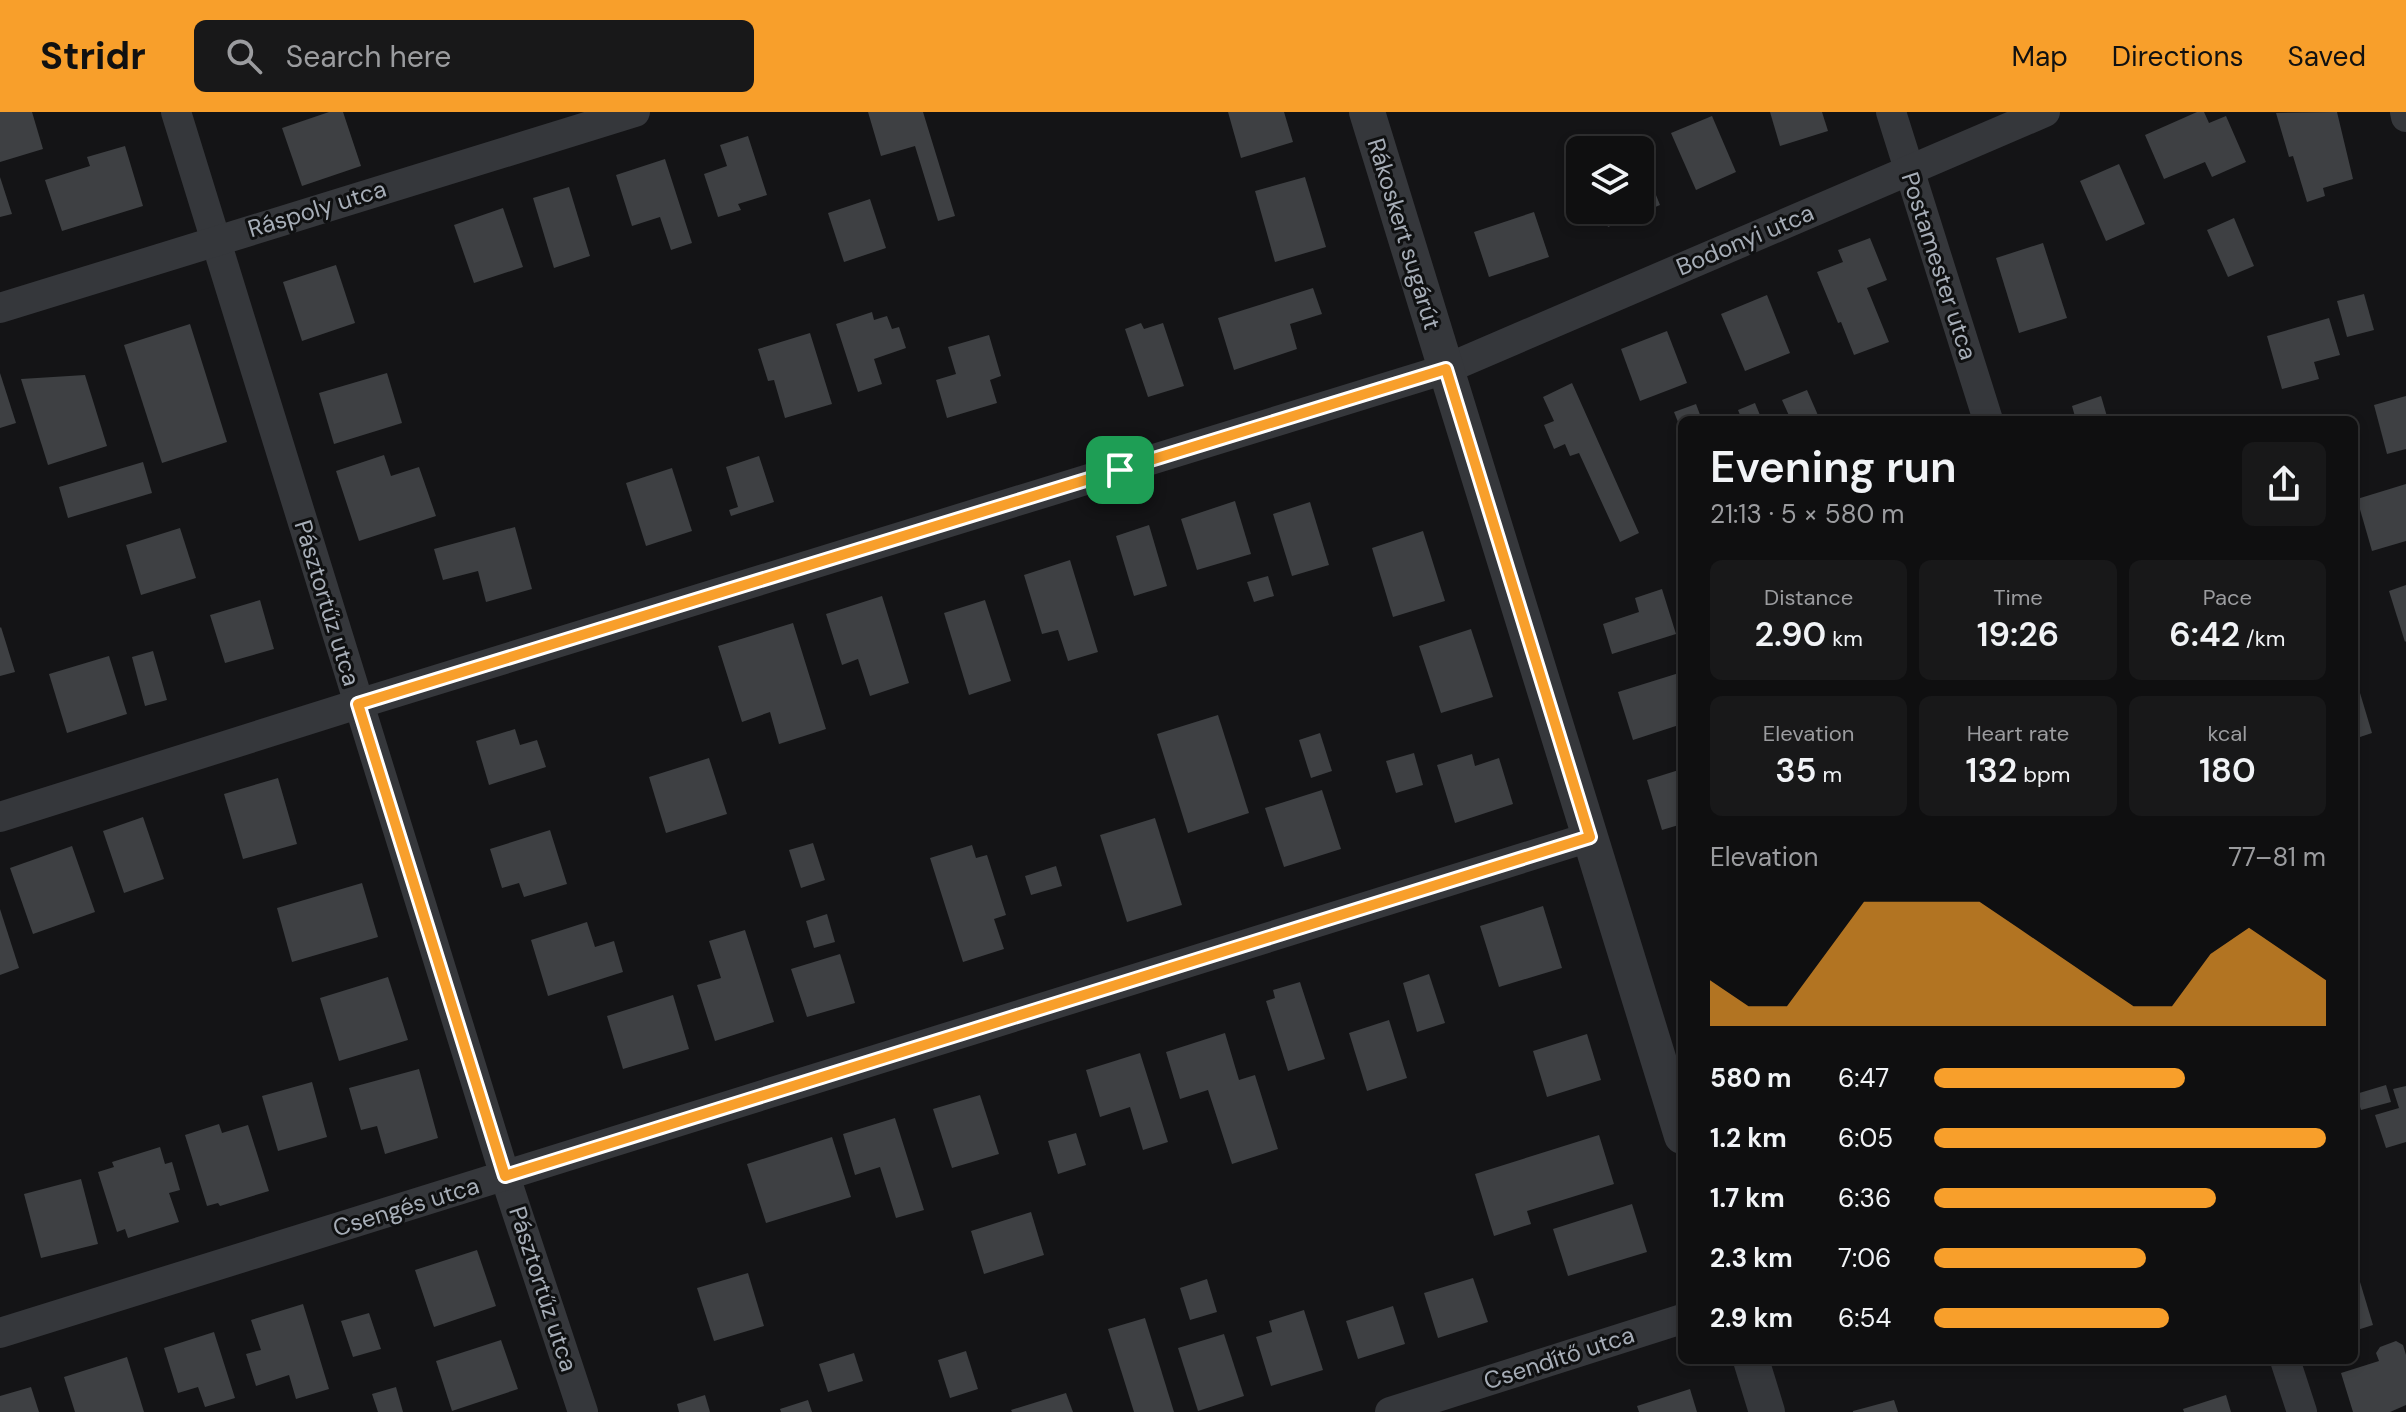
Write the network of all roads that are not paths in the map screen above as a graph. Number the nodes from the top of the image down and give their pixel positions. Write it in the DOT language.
graph roads {
  1 [pos="176,112"];
  2 [pos="635,112"];
  3 [pos="1367,112"];
  4 [pos="1891,112"];
  5 [pos="2045,112"];
  6 [pos="1909,170"];
  7 [pos="217,240"];
  8 [pos="0,308"];
  9 [pos="1446,369"];
  10 [pos="1987,416"];
  11 [pos="358,704"];
  12 [pos="0,817"];
  13 [pos="1590,837"];
  14 [pos="1678,1123"];
  15 [pos="505,1176"];
  16 [pos="1678,1320"];
  17 [pos="0,1333"];
  18 [pos="1752,1364"];
  19 [pos="2286,1364"];
  20 [pos="583,1412"];
  21 [pos="1390,1412"];
  22 [pos="1767,1412"];
  23 [pos="2302,1412"];
  1 -- 7 [label="street, Pásztortűz utca"];
  2 -- 7 [label="street, Ráspoly utca"];
  3 -- 9 [label="street, Rákoskert sugárút"];
  4 -- 6 [label="street, Postamester utca"];
  5 -- 6 [label="street, Bodonyi utca"];
  6 -- 9 [label="street, Bodonyi utca"];
  6 -- 10 [label="street, Postamester utca"];
  7 -- 8 [label="street, Ráspoly utca"];
  7 -- 11 [label="street, Pásztortűz utca"];
  9 -- 11 [label="street, Bodonyi utca"];
  9 -- 13 [label="street, Rákoskert sugárút"];
  11 -- 12 [label="street, Bodonyi utca"];
  11 -- 15 [label="street, Pásztortűz utca"];
  13 -- 14 [label="street, Rákoskert sugárút"];
  13 -- 15 [label="street, Csengés utca"];
  15 -- 17 [label="street, Csengés utca"];
  15 -- 20 [label="street, Pásztortűz utca"];
  16 -- 21 [label="street, Csendítő utca"];
  18 -- 22 [label="street"];
  19 -- 23 [label="street"];
}
